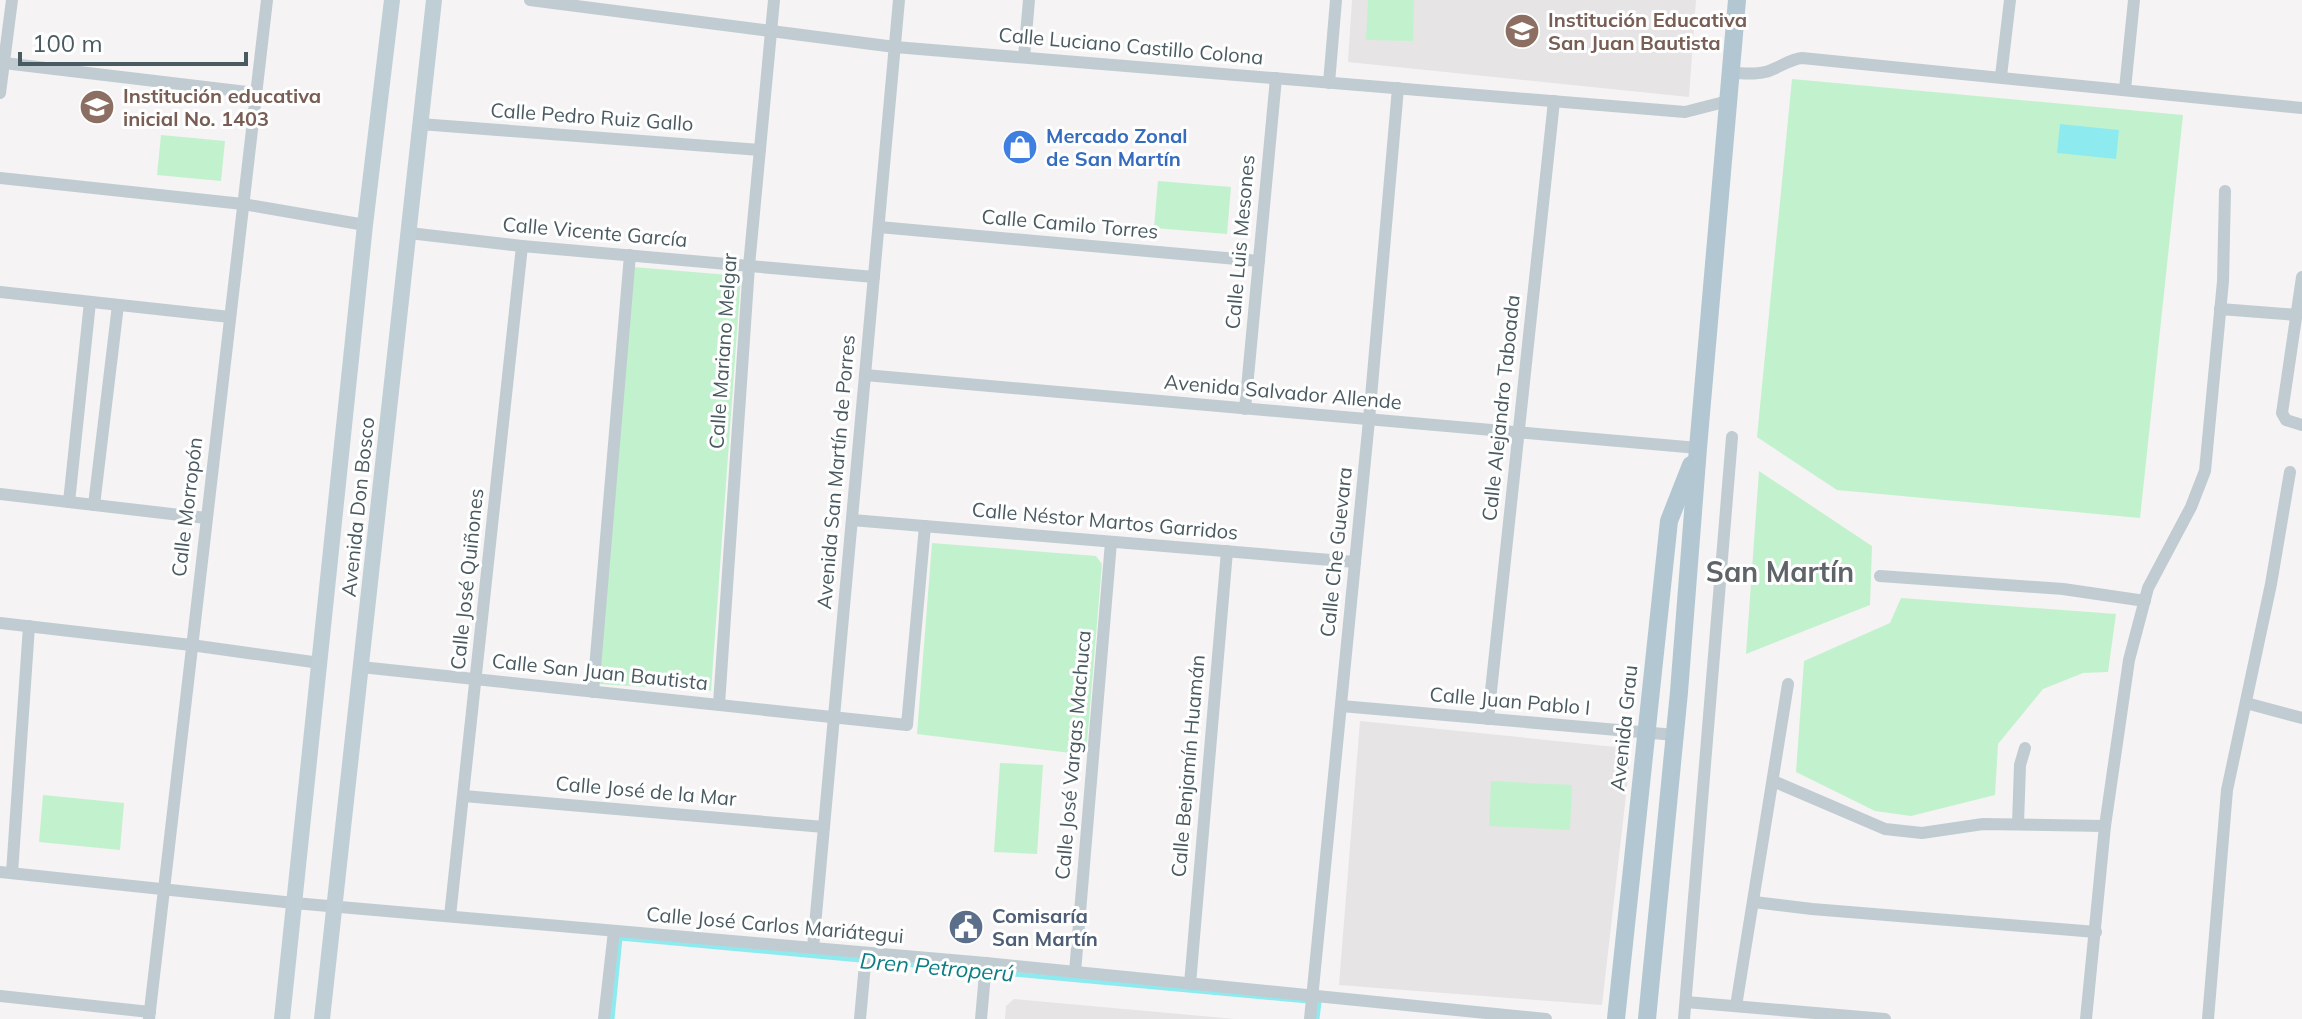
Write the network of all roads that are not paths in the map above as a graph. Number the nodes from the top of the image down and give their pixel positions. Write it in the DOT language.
graph roads {
  1 [pos="12,0"];
  2 [pos="267,0"];
  3 [pos="392,0"];
  4 [pos="434,0"];
  5 [pos="530,0"];
  6 [pos="774,0"];
  7 [pos="899,0"];
  8 [pos="1029,0"];
  9 [pos="1336,0"];
  10 [pos="1737,0"];
  11 [pos="2010,0"];
  12 [pos="2134,0"];
  13 [pos="772,30"];
  14 [pos="895,47"];
  15 [pos="1024,57"];
  16 [pos="4,63"];
  17 [pos="1731,73"];
  18 [pos="2001,76"];
  19 [pos="1276,78"];
  20 [pos="1329,83"];
  21 [pos="1398,88"];
  22 [pos="2125,89"];
  23 [pos="0,93"];
  24 [pos="256,93"];
  25 [pos="1554,101"];
  26 [pos="1728,101"];
  27 [pos="2302,108"];
  28 [pos="420,124"];
  29 [pos="760,150"];
  30 [pos="0,178"];
  31 [pos="2225,191"];
  32 [pos="243,204"];
  33 [pos="365,225"];
  34 [pos="879,227"];
  35 [pos="409,233"];
  36 [pos="522,246"];
  37 [pos="630,255"];
  38 [pos="1259,261"];
  39 [pos="749,266"];
  40 [pos="874,277"];
  41 [pos="2302,277"];
  42 [pos="0,292"];
  43 [pos="90,302"];
  44 [pos="118,305"];
  45 [pos="2220,309"];
  46 [pos="230,317"];
  47 [pos="2298,324"];
  48 [pos="865,375"];
  49 [pos="1245,409"];
  50 [pos="1369,420"];
  51 [pos="2302,425"];
  52 [pos="1518,433"];
  53 [pos="1732,437"];
  54 [pos="1698,448"];
  55 [pos="2290,472"];
  56 [pos="0,494"];
  57 [pos="69,502"];
  58 [pos="94,505"];
  59 [pos="206,518"];
  60 [pos="852,520"];
  61 [pos="925,526"];
  62 [pos="1111,542"];
  63 [pos="1227,551"];
  64 [pos="1355,562"];
  65 [pos="1880,576"];
  66 [pos="2145,601"];
  67 [pos="0,623"];
  68 [pos="29,626"];
  69 [pos="191,645"];
  70 [pos="320,663"];
  71 [pos="361,667"];
  72 [pos="476,679"];
  73 [pos="1788,684"];
  74 [pos="593,692"];
  75 [pos="2246,703"];
  76 [pos="719,704"];
  77 [pos="1341,706"];
  78 [pos="834,716"];
  79 [pos="2302,718"];
  80 [pos="1488,719"];
  81 [pos="1645,732"];
  82 [pos="1675,735"];
  83 [pos="2025,748"];
  84 [pos="1773,781"];
  85 [pos="464,796"];
  86 [pos="2018,824"];
  87 [pos="2105,826"];
  88 [pos="824,827"];
  89 [pos="6,872"];
  90 [pos="163,887"];
  91 [pos="1754,902"];
  92 [pos="294,903"];
  93 [pos="335,905"];
  94 [pos="450,916"];
  95 [pos="614,931"];
  96 [pos="2096,932"];
  97 [pos="813,948"];
  98 [pos="866,953"];
  99 [pos="986,963"];
  100 [pos="1075,972"];
  101 [pos="1190,984"];
  102 [pos="0,996"];
  103 [pos="1312,996"];
  104 [pos="1686,1002"];
  105 [pos="1736,1006"];
  106 [pos="149,1015"];
  107 [pos="282,1019"];
  108 [pos="322,1019"];
  109 [pos="604,1019"];
  110 [pos="860,1019"];
  111 [pos="981,1019"];
  112 [pos="1310,1019"];
  113 [pos="1546,1019"];
  114 [pos="1616,1019"];
  115 [pos="1647,1019"];
  116 [pos="1684,1019"];
  117 [pos="1885,1019"];
  118 [pos="2086,1019"];
  119 [pos="2208,1019"];
  1 -- 16 [label="street"];
  2 -- 24 [label="street, Calle Morropón"];
  3 -- 33 [label="street, Avenida Don Bosco"];
  4 -- 28 [label="street, Avenida Don Bosco"];
  5 -- 13 [label="street, Calle Luciano Castillo Colona"];
  6 -- 13 [label="street, Calle Mariano Melgar"];
  7 -- 14 [label="street, Avenida San Martín de Porres"];
  8 -- 15 [label="street"];
  9 -- 20 [label="street"];
  10 -- 17 [label="main road, Avenida Grau"];
  11 -- 18 [label="street"];
  12 -- 22 [label="street"];
  13 -- 14 [label="street, Calle Luciano Castillo Colona"];
  13 -- 29 [label="street, Calle Mariano Melgar"];
  14 -- 15 [label="street, Calle Luciano Castillo Colona"];
  14 -- 34 [label="street, Avenida San Martín de Porres"];
  15 -- 19 [label="street, Calle Luciano Castillo Colona"];
  16 -- 23 [label="street"];
  16 -- 24 [label="street"];
  17 -- 18 [label="street"];
  17 -- 26 [label="main road, Avenida Grau"];
  18 -- 22 [label="street"];
  19 -- 20 [label="street, Calle Luciano Castillo Colona"];
  19 -- 38 [label="street, Calle Luis Mesones"];
  20 -- 21 [label="street, Calle Luciano Castillo Colona"];
  21 -- 25 [label="street, Calle Luciano Castillo Colona"];
  21 -- 50 [label="street, Calle Che Guevara"];
  22 -- 27 [label="street"];
  24 -- 32 [label="street, Calle Morropón"];
  25 -- 26 [label="street, Calle Luciano Castillo Colona"];
  25 -- 52 [label="street, Calle Alejandro Taboada"];
  26 -- 54 [label="main road, Avenida Grau"];
  28 -- 29 [label="street, Calle Pedro Ruiz Gallo"];
  28 -- 35 [label="street, Avenida Don Bosco"];
  29 -- 39 [label="street, Calle Mariano Melgar"];
  30 -- 32 [label="street"];
  31 -- 45 [label="street"];
  32 -- 33 [label="street"];
  32 -- 46 [label="street, Calle Morropón"];
  33 -- 70 [label="street, Avenida Don Bosco"];
  34 -- 38 [label="street, Calle Camilo Torres"];
  34 -- 40 [label="street, Avenida San Martín de Porres"];
  35 -- 36 [label="street, Calle Vicente García"];
  35 -- 71 [label="street, Avenida Don Bosco"];
  36 -- 37 [label="street, Calle Vicente García"];
  36 -- 72 [label="street, Calle José Quiñones"];
  37 -- 39 [label="street, Calle Vicente García"];
  37 -- 74 [label="street"];
  38 -- 49 [label="street, Calle Luis Mesones"];
  39 -- 40 [label="street, Calle Vicente García"];
  39 -- 76 [label="street, Calle Mariano Melgar"];
  40 -- 48 [label="street, Avenida San Martín de Porres"];
  41 -- 47 [label="street"];
  42 -- 43 [label="street"];
  43 -- 44 [label="street"];
  43 -- 57 [label="street"];
  44 -- 46 [label="street"];
  44 -- 58 [label="street"];
  45 -- 47 [label="street"];
  45 -- 66 [label="street"];
  46 -- 59 [label="street, Calle Morropón"];
  47 -- 51 [label="street"];
  48 -- 49 [label="street, Avenida Salvador Allende"];
  48 -- 60 [label="street, Avenida San Martín de Porres"];
  49 -- 50 [label="street, Avenida Salvador Allende"];
  50 -- 52 [label="street, Avenida Salvador Allende"];
  50 -- 64 [label="street, Calle Che Guevara"];
  52 -- 54 [label="street, Avenida Salvador Allende"];
  52 -- 80 [label="street, Calle Alejandro Taboada"];
  53 -- 104 [label="street"];
  54 -- 81 [label="main road, Avenida Grau"];
  54 -- 82 [label="main road, Avenida Grau"];
  55 -- 75 [label="street"];
  56 -- 57 [label="street"];
  57 -- 58 [label="street"];
  58 -- 59 [label="street"];
  59 -- 69 [label="street, Calle Morropón"];
  60 -- 61 [label="street, Calle Néstor Martos Garridos"];
  60 -- 78 [label="street, Avenida San Martín de Porres"];
  61 -- 62 [label="street, Calle Néstor Martos Garridos"];
  61 -- 78 [label="street, Calle San Juan Bautista"];
  62 -- 63 [label="street, Calle Néstor Martos Garridos"];
  62 -- 100 [label="street, Calle José Vargas Machuca"];
  63 -- 64 [label="street, Calle Néstor Martos Garridos"];
  63 -- 101 [label="street, Calle Benjamín Huamán"];
  64 -- 77 [label="street, Calle Che Guevara"];
  65 -- 66 [label="street"];
  66 -- 87 [label="street"];
  67 -- 68 [label="street"];
  68 -- 69 [label="street"];
  68 -- 89 [label="street"];
  69 -- 70 [label="street"];
  69 -- 90 [label="street, Calle Morropón"];
  70 -- 92 [label="street, Avenida Don Bosco"];
  71 -- 72 [label="street, Calle San Juan Bautista"];
  71 -- 93 [label="street, Avenida Don Bosco"];
  72 -- 74 [label="street, Calle San Juan Bautista"];
  72 -- 85 [label="street, Calle José Quiñones"];
  73 -- 84 [label="street"];
  74 -- 76 [label="street, Calle San Juan Bautista"];
  75 -- 79 [label="street"];
  75 -- 119 [label="street"];
  76 -- 78 [label="street, Calle San Juan Bautista"];
  77 -- 80 [label="street, Calle Juan Pablo I"];
  77 -- 103 [label="street, Calle Che Guevara"];
  78 -- 88 [label="street, Avenida San Martín de Porres"];
  80 -- 81 [label="street, Calle Juan Pablo I"];
  81 -- 82 [label="street, Calle Juan Pablo I"];
  81 -- 114 [label="main road, Avenida Grau"];
  82 -- 115 [label="main road, Avenida Grau"];
  83 -- 86 [label="street"];
  84 -- 86 [label="street"];
  84 -- 91 [label="street"];
  85 -- 88 [label="street, Calle José de la Mar"];
  85 -- 94 [label="street, Calle José Quiñones"];
  86 -- 87 [label="street"];
  87 -- 96 [label="street"];
  88 -- 97 [label="street, Avenida San Martín de Porres"];
  89 -- 90 [label="street, Calle José Carlos Mariátegui"];
  90 -- 92 [label="street, Calle José Carlos Mariátegui"];
  90 -- 106 [label="street, Calle Morropón"];
  91 -- 96 [label="street"];
  91 -- 105 [label="street"];
  92 -- 93 [label="street, Calle José Carlos Mariátegui"];
  92 -- 107 [label="street, Avenida Don Bosco"];
  93 -- 94 [label="street, Calle José Carlos Mariátegui"];
  93 -- 108 [label="street, Avenida Don Bosco"];
  94 -- 95 [label="street, Calle José Carlos Mariátegui"];
  95 -- 97 [label="street, Calle José Carlos Mariátegui"];
  95 -- 109 [label="street"];
  96 -- 118 [label="street"];
  97 -- 98 [label="street, Calle José Carlos Mariátegui"];
  98 -- 99 [label="street, Calle José Carlos Mariátegui"];
  98 -- 110 [label="street"];
  99 -- 100 [label="street, Calle José Carlos Mariátegui"];
  99 -- 111 [label="street"];
  100 -- 101 [label="street, Calle José Carlos Mariátegui"];
  101 -- 103 [label="street, Calle José Carlos Mariátegui"];
  102 -- 106 [label="street"];
  103 -- 112 [label="street, Calle Che Guevara"];
  103 -- 113 [label="street, Calle José Carlos Mariátegui"];
  104 -- 105 [label="street"];
  104 -- 116 [label="street"];
  105 -- 117 [label="street"];
}
